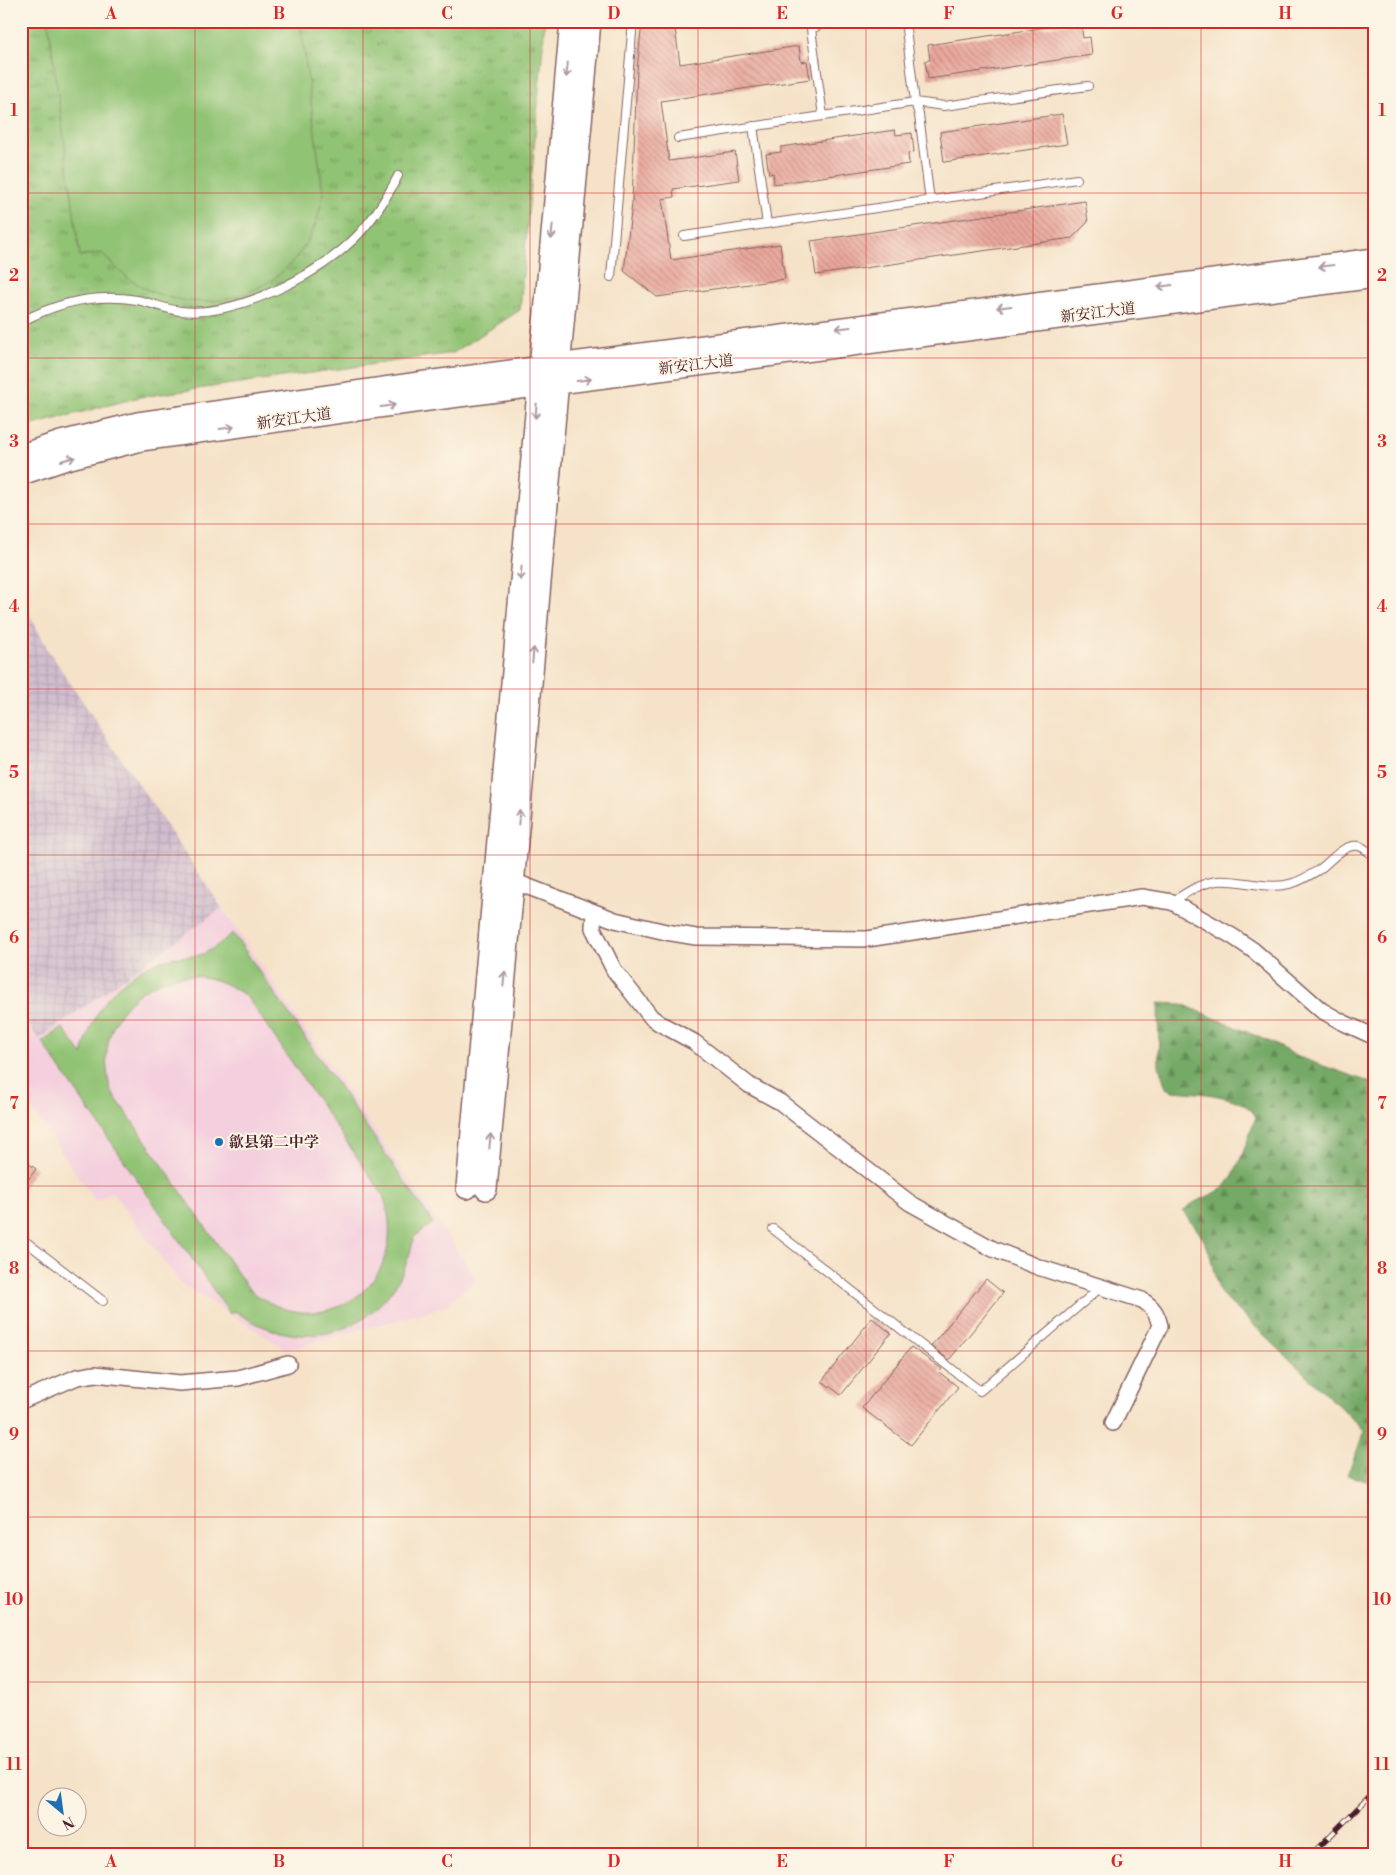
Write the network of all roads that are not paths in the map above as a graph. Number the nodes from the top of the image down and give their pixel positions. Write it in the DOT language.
graph roads {
  1 [pos="571,21"];
  2 [pos="590,21"];
  3 [pos="633,21"];
  4 [pos="825,21"];
  5 [pos="905,21"];
  6 [pos="1088,86"];
  7 [pos="915,102"];
  8 [pos="823,116"];
  9 [pos="753,126"];
  10 [pos="678,138"];
  11 [pos="398,176"];
  12 [pos="1078,179"];
  13 [pos="930,201"];
  14 [pos="767,224"];
  15 [pos="684,236"];
  16 [pos="1375,259"];
  17 [pos="611,277"];
  18 [pos="1375,277"];
  19 [pos="21,322"];
  20 [pos="548,375"];
  21 [pos="21,455"];
  22 [pos="21,474"];
  23 [pos="1375,857"];
  24 [pos="513,881"];
  25 [pos="1172,902"];
  26 [pos="594,912"];
  27 [pos="1375,1037"];
  28 [pos="773,1229"];
  29 [pos="21,1238"];
  30 [pos="1101,1287"];
  31 [pos="103,1301"];
  32 [pos="288,1364"];
  33 [pos="24,1396"];
  34 [pos="1113,1423"];
  1 -- 20 [label="main road, one-way"];
  2 -- 20 [label="main road"];
  3 -- 17 [label="lane"];
  4 -- 8 [label="lane"];
  5 -- 7 [label="lane"];
  6 -- 7 [label="lane"];
  7 -- 8 [label="lane"];
  7 -- 13 [label="lane"];
  8 -- 9 [label="lane"];
  9 -- 10 [label="lane"];
  9 -- 14 [label="lane"];
  11 -- 19 [label="lane"];
  12 -- 13 [label="lane"];
  13 -- 14 [label="lane"];
  14 -- 15 [label="lane"];
  16 -- 20 [label="main road, 新安江大道, one-way"];
  20 -- 18 [label="main road, 新安江大道, one-way"];
  20 -- 21 [label="main road, 新安江大道"];
  22 -- 20 [label="main road, 新安江大道, one-way"];
  24 -- 20 [label="main road, one-way"];
  20 -- 24 [label="main road, one-way"];
  23 -- 25 [label="lane"];
  24 -- 26 [label="street"];
  25 -- 26 [label="street"];
  25 -- 27 [label="street"];
  26 -- 30 [label="street"];
  28 -- 30 [label="lane"];
  29 -- 31 [label="lane"];
  30 -- 34 [label="street"];
  32 -- 33 [label="street"];
}
